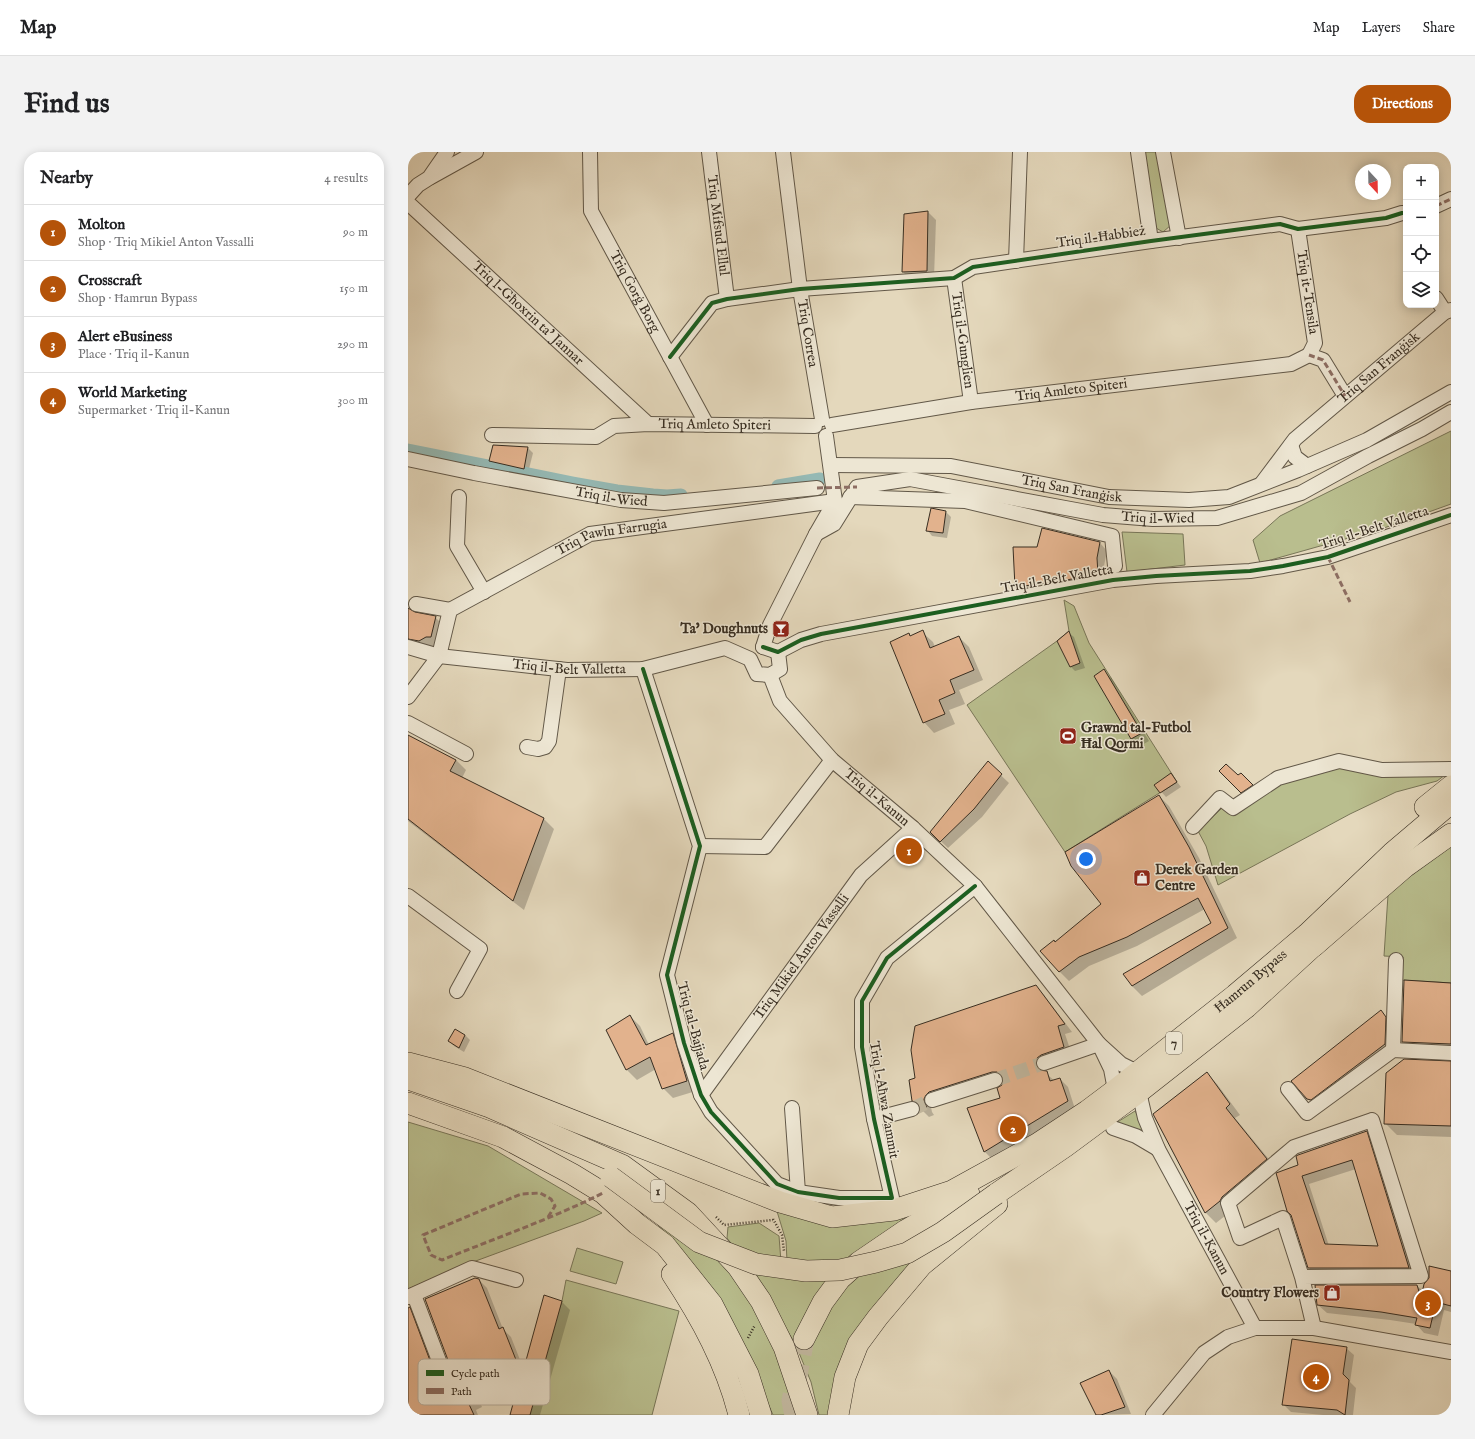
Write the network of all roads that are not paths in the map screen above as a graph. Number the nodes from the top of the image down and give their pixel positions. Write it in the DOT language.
graph roads {
  1 [pos="447,152"];
  2 [pos="476,152"];
  3 [pos="590,152"];
  4 [pos="709,152"];
  5 [pos="783,152"];
  6 [pos="1022,152"];
  7 [pos="1138,152"];
  8 [pos="1163,152"];
  9 [pos="429,178"];
  10 [pos="409,196"];
  11 [pos="1451,199"];
  12 [pos="1439,205"];
  13 [pos="1403,213"];
  14 [pos="1298,229"];
  15 [pos="1178,238"];
  16 [pos="1151,241"];
  17 [pos="1016,261"];
  18 [pos="954,278"];
  19 [pos="800,289"];
  20 [pos="727,299"];
  21 [pos="1439,301"];
  22 [pos="1448,310"];
  23 [pos="1309,355"];
  24 [pos="670,357"];
  25 [pos="1451,392"];
  26 [pos="1345,396"];
  27 [pos="971,402"];
  28 [pos="1451,412"];
  29 [pos="648,424"];
  30 [pos="707,424"];
  31 [pos="824,426"];
  32 [pos="492,435"];
  33 [pos="1291,445"];
  34 [pos="408,458"];
  35 [pos="831,465"];
  36 [pos="1303,468"];
  37 [pos="1262,483"];
  38 [pos="817,488"];
  39 [pos="1301,493"];
  40 [pos="459,497"];
  41 [pos="850,497"];
  42 [pos="835,501"];
  43 [pos="1451,515"];
  44 [pos="816,534"];
  45 [pos="1115,566"];
  46 [pos="484,592"];
  47 [pos="416,604"];
  48 [pos="450,610"];
  49 [pos="408,647"];
  50 [pos="763,647"];
  51 [pos="778,652"];
  52 [pos="439,656"];
  53 [pos="750,658"];
  54 [pos="643,669"];
  55 [pos="559,670"];
  56 [pos="770,675"];
  57 [pos="408,697"];
  58 [pos="408,723"];
  59 [pos="527,747"];
  60 [pos="466,754"];
  61 [pos="832,760"];
  62 [pos="1451,769"];
  63 [pos="1451,786"];
  64 [pos="1449,808"];
  65 [pos="1193,827"];
  66 [pos="913,828"];
  67 [pos="1451,834"];
  68 [pos="700,846"];
  69 [pos="975,886"];
  70 [pos="408,896"];
  71 [pos="1310,940"];
  72 [pos="1396,960"];
  73 [pos="457,991"];
  74 [pos="1099,1044"];
  75 [pos="1393,1050"];
  76 [pos="1451,1053"];
  77 [pos="408,1063"];
  78 [pos="1044,1063"];
  79 [pos="408,1079"];
  80 [pos="995,1080"];
  81 [pos="1138,1082"];
  82 [pos="1288,1089"];
  83 [pos="1115,1090"];
  84 [pos="408,1094"];
  85 [pos="700,1095"];
  86 [pos="932,1100"];
  87 [pos="408,1103"];
  88 [pos="792,1108"];
  89 [pos="912,1109"];
  90 [pos="1087,1111"];
  91 [pos="874,1119"];
  92 [pos="1113,1128"];
  93 [pos="1037,1144"];
  94 [pos="1066,1146"];
  95 [pos="1158,1149"];
  96 [pos="798,1192"];
  97 [pos="892,1198"];
  98 [pos="637,1224"];
  99 [pos="1302,1277"];
  100 [pos="516,1280"];
  101 [pos="411,1296"];
  102 [pos="1255,1328"];
  103 [pos="1314,1328"];
  104 [pos="804,1339"];
  105 [pos="1451,1352"];
  106 [pos="437,1359"];
  107 [pos="739,1415"];
  108 [pos="761,1415"];
  109 [pos="807,1415"];
  110 [pos="838,1415"];
  111 [pos="1153,1415"];
  1 -- 9 [label="street"];
  2 -- 9 [label="street"];
  3 -- 24 [label="street, Triq Ġorġ Borg"];
  4 -- 20 [label="street, Triq Mifsud Ellul"];
  5 -- 19 [label="street, Triq Correa"];
  6 -- 17 [label="street"];
  7 -- 16 [label="street"];
  8 -- 15 [label="street"];
  9 -- 10 [label="street"];
  10 -- 29 [label="street, Triq l-Għoxrin ta' Jannar"];
  11 -- 12 [label="street"];
  13 -- 14 [label="street, Triq il-Ħabbież"];
  14 -- 15 [label="street, Triq il-Ħabbież"];
  14 -- 23 [label="street, Triq it-Tensila"];
  15 -- 16 [label="street, Triq il-Ħabbież"];
  16 -- 17 [label="street, Triq il-Ħabbież"];
  17 -- 18 [label="street, Triq il-Ħabbież"];
  18 -- 19 [label="street, Triq il-Ħabbież"];
  18 -- 27 [label="street, Triq il-Gunglien"];
  19 -- 20 [label="street, Triq il-Ħabbież"];
  19 -- 31 [label="street, Triq Correa"];
  20 -- 24 [label="street, Triq il-Ħabbież"];
  21 -- 22 [label="street"];
  22 -- 26 [label="street, Triq San Franġisk"];
  23 -- 26 [label="street"];
  23 -- 27 [label="street, Triq Amleto Spiteri"];
  24 -- 30 [label="street, Triq Ġorġ Borg"];
  25 -- 36 [label="street"];
  26 -- 33 [label="street, Triq San Franġisk"];
  27 -- 31 [label="street, Triq Amleto Spiteri"];
  28 -- 39 [label="street, Triq il-Wied"];
  29 -- 30 [label="street, Triq Amleto Spiteri"];
  29 -- 32 [label="street, Triq Amleto Spiteri"];
  30 -- 31 [label="street, Triq Amleto Spiteri"];
  31 -- 35 [label="street, Triq Correa"];
  33 -- 36 [label="street"];
  33 -- 37 [label="street, Triq San Franġisk"];
  34 -- 38 [label="street, Triq il-Wied"];
  35 -- 37 [label="street, Triq San Franġisk"];
  35 -- 42 [label="street, Triq Correa"];
  36 -- 37 [label="street"];
  36 -- 39 [label="street"];
  39 -- 41 [label="street, Triq il-Wied"];
  40 -- 46 [label="street"];
  41 -- 44 [label="street, Triq il-Wied"];
  41 -- 45 [label="street, Triq il-Wied"];
  42 -- 44 [label="street"];
  42 -- 46 [label="street, Triq Pawlu Farrugia"];
  43 -- 51 [label="street, Triq il-Belt Valletta"];
  44 -- 50 [label="street"];
  46 -- 48 [label="street, Triq Pawlu Farrugia"];
  47 -- 48 [label="street"];
  48 -- 52 [label="street"];
  49 -- 52 [label="street, Triq il-Belt Valletta"];
  50 -- 51 [label="street"];
  50 -- 53 [label="street"];
  51 -- 56 [label="street"];
  52 -- 55 [label="street, Triq il-Belt Valletta"];
  52 -- 57 [label="street"];
  53 -- 54 [label="street, Triq il-Belt Valletta"];
  53 -- 56 [label="street"];
  54 -- 55 [label="street, Triq il-Belt Valletta"];
  54 -- 68 [label="street"];
  55 -- 59 [label="street"];
  56 -- 61 [label="street, Triq il-Kanun"];
  58 -- 60 [label="street"];
  61 -- 66 [label="street, Triq il-Kanun"];
  61 -- 68 [label="street"];
  62 -- 65 [label="street"];
  63 -- 71 [label="highway"];
  64 -- 71 [label="highway, Ħamrun Bypass / 7"];
  66 -- 69 [label="street, Triq il-Kanun"];
  66 -- 85 [label="street, Triq Mikiel Anton Vassalli"];
  67 -- 71 [label="highway"];
  68 -- 85 [label="street, Triq tal-Bajjada"];
  69 -- 74 [label="street, Triq il-Kanun"];
  69 -- 91 [label="street, Triq l-Aħwa Zammit"];
  70 -- 73 [label="street"];
  71 -- 81 [label="highway, Ħamrun Bypass / 7"];
  72 -- 75 [label="street"];
  74 -- 78 [label="street"];
  74 -- 81 [label="street, Triq il-Kanun"];
  74 -- 83 [label="street, Triq il-Kanun"];
  75 -- 76 [label="street"];
  75 -- 82 [label="street"];
  77 -- 93 [label="highway"];
  79 -- 109 [label="highway, 1"];
  80 -- 86 [label="street"];
  81 -- 83 [label="highway, Ħamrun Bypass / 7"];
  81 -- 94 [label="highway, Ħamrun Bypass / 7"];
  81 -- 95 [label="street, Triq il-Kanun"];
  83 -- 90 [label="highway, Ħamrun Bypass / 7"];
  84 -- 94 [label="highway, bridge"];
  85 -- 96 [label="street, Triq tal-Bajjada"];
  87 -- 98 [label="highway"];
  88 -- 96 [label="street"];
  89 -- 91 [label="street"];
  90 -- 93 [label="highway, Ħamrun Bypass / 7"];
  90 -- 97 [label="highway"];
  91 -- 97 [label="street, Triq l-Aħwa Zammit"];
  92 -- 95 [label="street"];
  93 -- 104 [label="highway"];
  94 -- 110 [label="highway"];
  95 -- 102 [label="street, Triq il-Kanun"];
  96 -- 97 [label="street, Triq tal-Bajjada"];
  98 -- 107 [label="highway"];
  98 -- 108 [label="highway"];
  99 -- 99 [label="street"];
  99 -- 103 [label="street"];
  100 -- 101 [label="street"];
  101 -- 106 [label="street"];
  102 -- 103 [label="street"];
  102 -- 111 [label="street"];
  103 -- 105 [label="street"];
}
